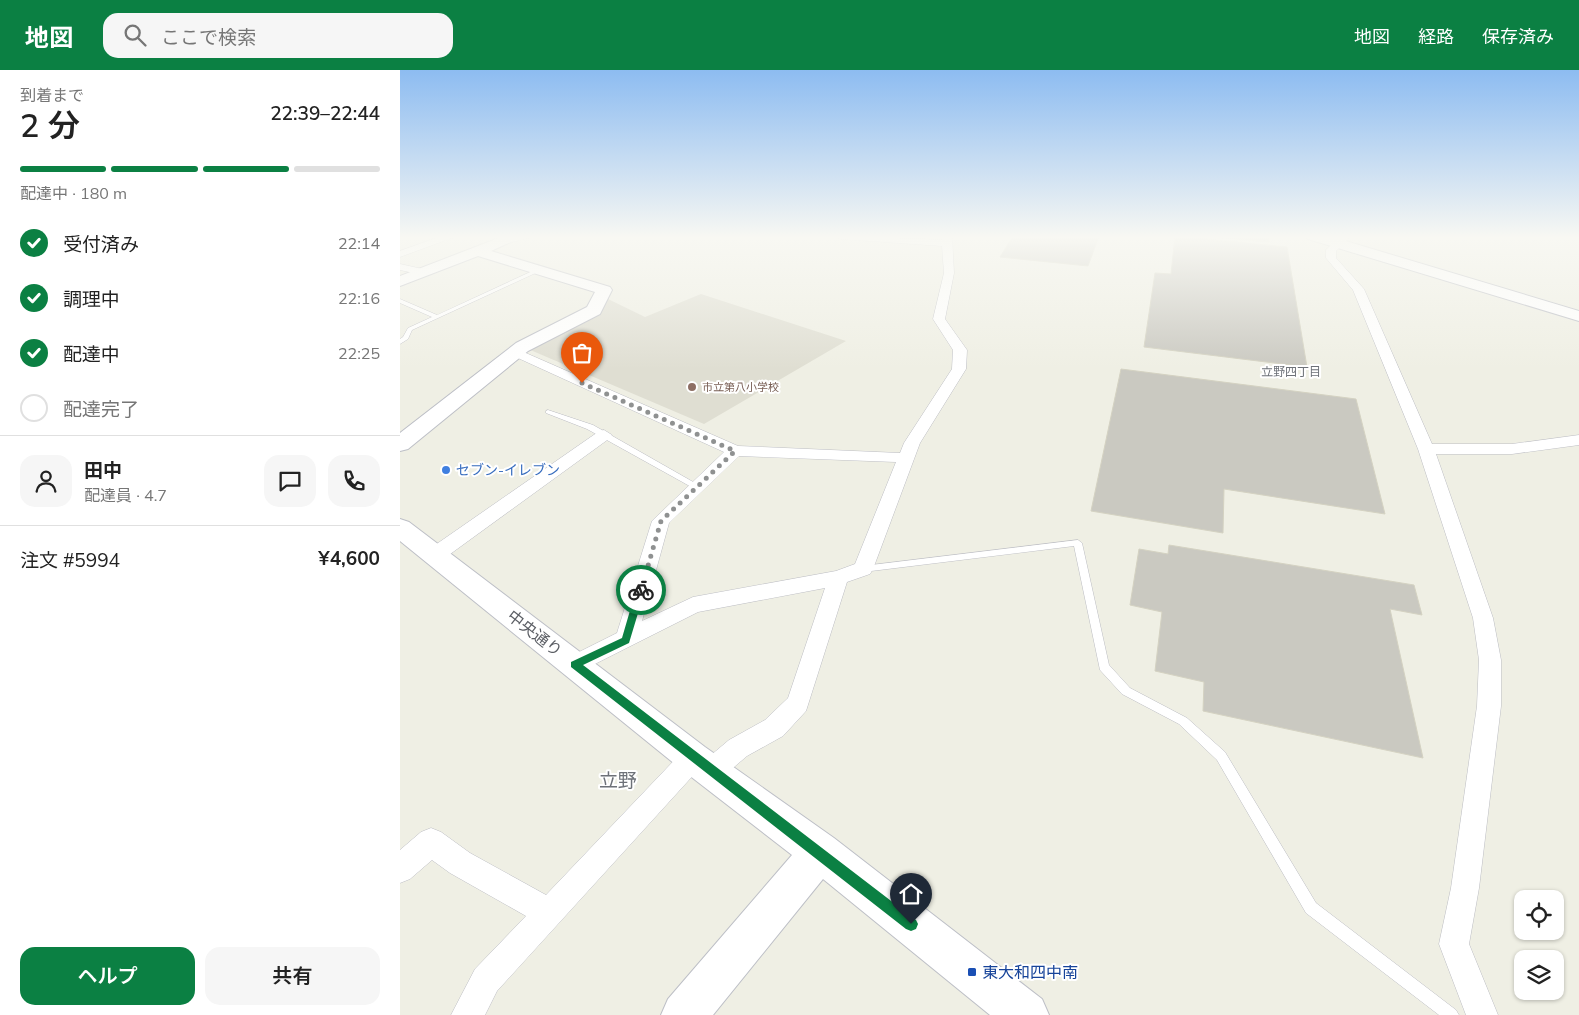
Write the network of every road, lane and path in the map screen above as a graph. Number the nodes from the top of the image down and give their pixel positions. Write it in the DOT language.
graph roads {
  1 [pos="517,280"];
  2 [pos="572,280"];
  3 [pos="948,280"];
  4 [pos="1350,280"];
  5 [pos="1467,280"];
  6 [pos="400,301"];
  7 [pos="1579,316"];
  8 [pos="437,317"];
  9 [pos="400,342"];
  10 [pos="514,353"];
  11 [pos="548,412"];
  12 [pos="604,435"];
  13 [pos="1579,440"];
  14 [pos="400,444"];
  15 [pos="1426,450"];
  16 [pos="735,451"];
  17 [pos="906,458"];
  18 [pos="698,487"];
  19 [pos="400,528"];
  20 [pos="435,555"];
  21 [pos="862,569"];
  22 [pos="838,578"];
  23 [pos="626,640"];
  24 [pos="575,664"];
  25 [pos="702,764"];
  26 [pos="820,852"];
  27 [pos="400,869"];
  28 [pos="550,913"];
  29 [pos="468,1015"];
  30 [pos="684,1015"];
  31 [pos="1026,1015"];
  32 [pos="1450,1015"];
  33 [pos="1482,1015"];
  1 -- 8 [label="lane"];
  2 -- 10 [label="street"];
  3 -- 17 [label="street"];
  4 -- 15 [label="street"];
  5 -- 7 [label="street"];
  6 -- 8 [label="lane"];
  8 -- 9 [label="lane"];
  10 -- 14 [label="street"];
  10 -- 16 [label="street"];
  11 -- 12 [label="lane"];
  12 -- 18 [label="lane"];
  12 -- 20 [label="street"];
  13 -- 15 [label="street"];
  15 -- 33 [label="street"];
  16 -- 17 [label="street"];
  16 -- 18 [label="street"];
  17 -- 21 [label="street"];
  18 -- 23 [label="street"];
  19 -- 20 [label="street, 中央通り"];
  20 -- 24 [label="street, 中央通り"];
  21 -- 22 [label="street"];
  21 -- 32 [label="lane"];
  22 -- 23 [label="street"];
  22 -- 25 [label="street"];
  23 -- 24 [label="street"];
  24 -- 25 [label="street, 中央通り"];
  25 -- 26 [label="street, 中央通り"];
  25 -- 28 [label="street"];
  26 -- 30 [label="street"];
  26 -- 31 [label="street, 中央通り"];
  27 -- 28 [label="street"];
  28 -- 29 [label="street"];
}
